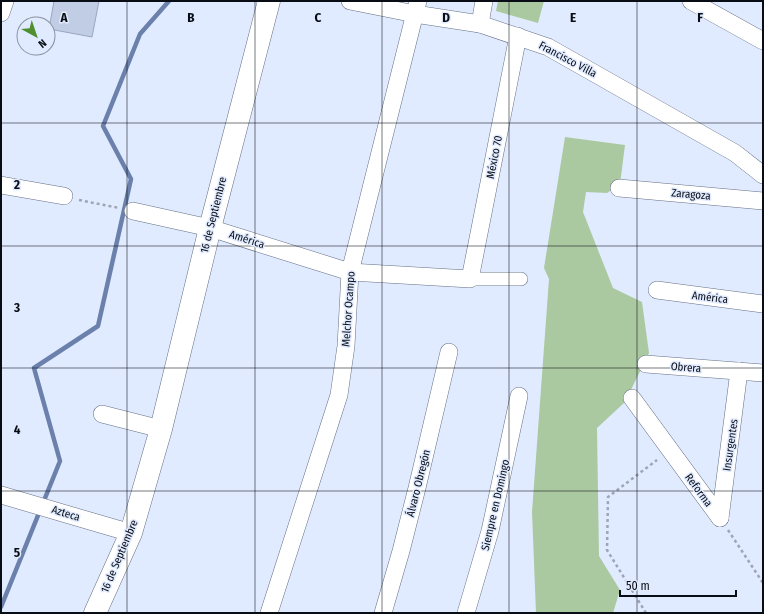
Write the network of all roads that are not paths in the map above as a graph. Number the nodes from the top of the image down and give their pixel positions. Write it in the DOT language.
graph roads {
  1 [pos="4,1"];
  2 [pos="269,1"];
  3 [pos="350,1"];
  4 [pos="484,1"];
  5 [pos="691,1"];
  6 [pos="416,8"];
  7 [pos="1,13"];
  8 [pos="480,24"];
  9 [pos="518,36"];
  10 [pos="763,41"];
  11 [pos="763,174"];
  12 [pos="1,185"];
  13 [pos="619,188"];
  14 [pos="64,196"];
  15 [pos="763,201"];
  16 [pos="133,211"];
  17 [pos="210,228"];
  18 [pos="350,272"];
  19 [pos="470,279"];
  20 [pos="520,279"];
  21 [pos="657,290"];
  22 [pos="763,304"];
  23 [pos="449,352"];
  24 [pos="646,364"];
  25 [pos="740,371"];
  26 [pos="763,373"];
  27 [pos="519,396"];
  28 [pos="632,398"];
  29 [pos="102,414"];
  30 [pos="161,429"];
  31 [pos="1,495"];
  32 [pos="720,518"];
  33 [pos="131,533"];
  34 [pos="95,613"];
  35 [pos="269,613"];
  36 [pos="384,613"];
  37 [pos="466,613"];
  1 -- 7 [label="street"];
  2 -- 17 [label="street, 16 de Septiembre"];
  3 -- 6 [label="street, Francisco Villa"];
  4 -- 8 [label="street"];
  5 -- 10 [label="street"];
  6 -- 8 [label="street, Francisco Villa"];
  6 -- 18 [label="street, Melchor Ocampo"];
  8 -- 9 [label="street, Francisco Villa"];
  9 -- 11 [label="street, Francisco Villa"];
  9 -- 19 [label="street, México 70"];
  12 -- 14 [label="street"];
  13 -- 15 [label="street, Zaragoza"];
  16 -- 17 [label="street, América"];
  17 -- 18 [label="street, América"];
  17 -- 30 [label="street, 16 de Septiembre"];
  18 -- 19 [label="street, América"];
  18 -- 35 [label="street, Melchor Ocampo"];
  19 -- 20 [label="street"];
  21 -- 22 [label="street, América"];
  23 -- 36 [label="street, Álvaro Obregón"];
  24 -- 25 [label="street, Obrera"];
  25 -- 26 [label="street, Obrera"];
  25 -- 32 [label="street, Insurgentes"];
  27 -- 37 [label="street, Siempre en Domingo"];
  28 -- 32 [label="street, Reforma"];
  29 -- 30 [label="street"];
  30 -- 33 [label="street, 16 de Septiembre"];
  31 -- 33 [label="street, Azteca"];
  33 -- 34 [label="street, 16 de Septiembre"];
}
